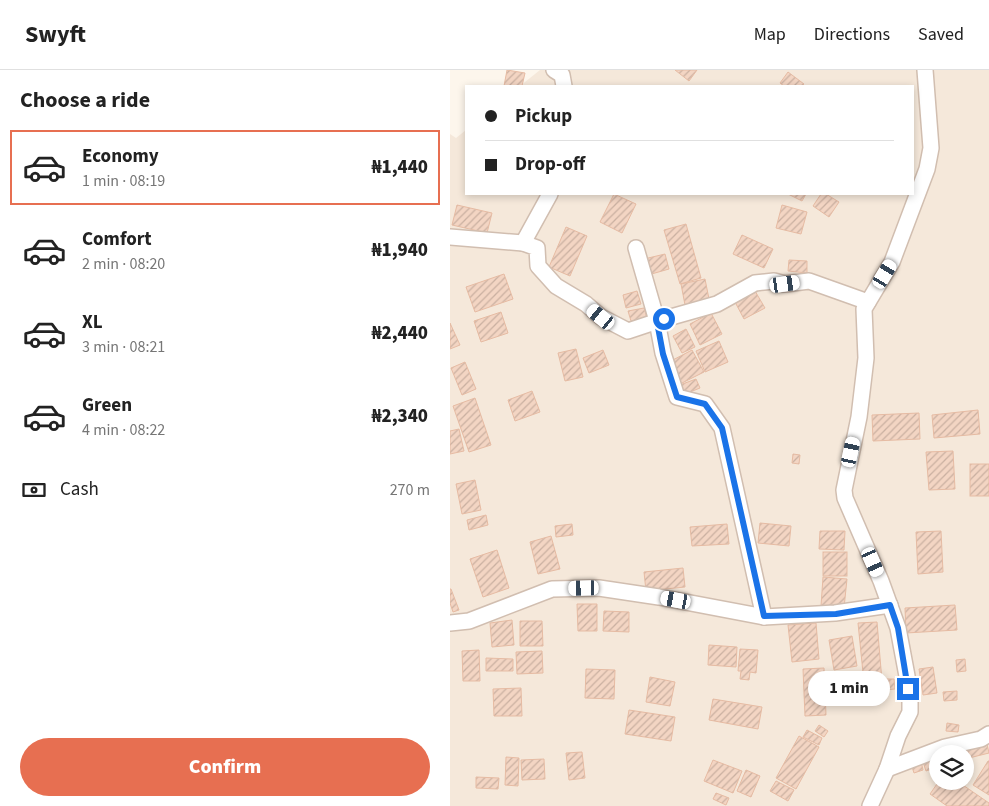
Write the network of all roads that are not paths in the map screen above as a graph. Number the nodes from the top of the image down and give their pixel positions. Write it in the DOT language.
graph roads {
  1 [pos="554,70"];
  2 [pos="925,70"];
  3 [pos="564,85"];
  4 [pos="549,195"];
  5 [pos="450,237"];
  6 [pos="523,243"];
  7 [pos="636,248"];
  8 [pos="868,302"];
  9 [pos="657,322"];
  10 [pos="890,605"];
  11 [pos="764,616"];
  12 [pos="450,623"];
  13 [pos="989,734"];
  14 [pos="887,769"];
  15 [pos="870,806"];
  1 -- 3 [label="street"];
  2 -- 8 [label="street"];
  4 -- 6 [label="street"];
  5 -- 6 [label="street"];
  6 -- 9 [label="street"];
  7 -- 9 [label="street"];
  8 -- 9 [label="street"];
  8 -- 10 [label="street"];
  9 -- 11 [label="street"];
  10 -- 11 [label="street"];
  10 -- 14 [label="street"];
  11 -- 12 [label="street"];
  13 -- 14 [label="street"];
  14 -- 15 [label="street"];
}
